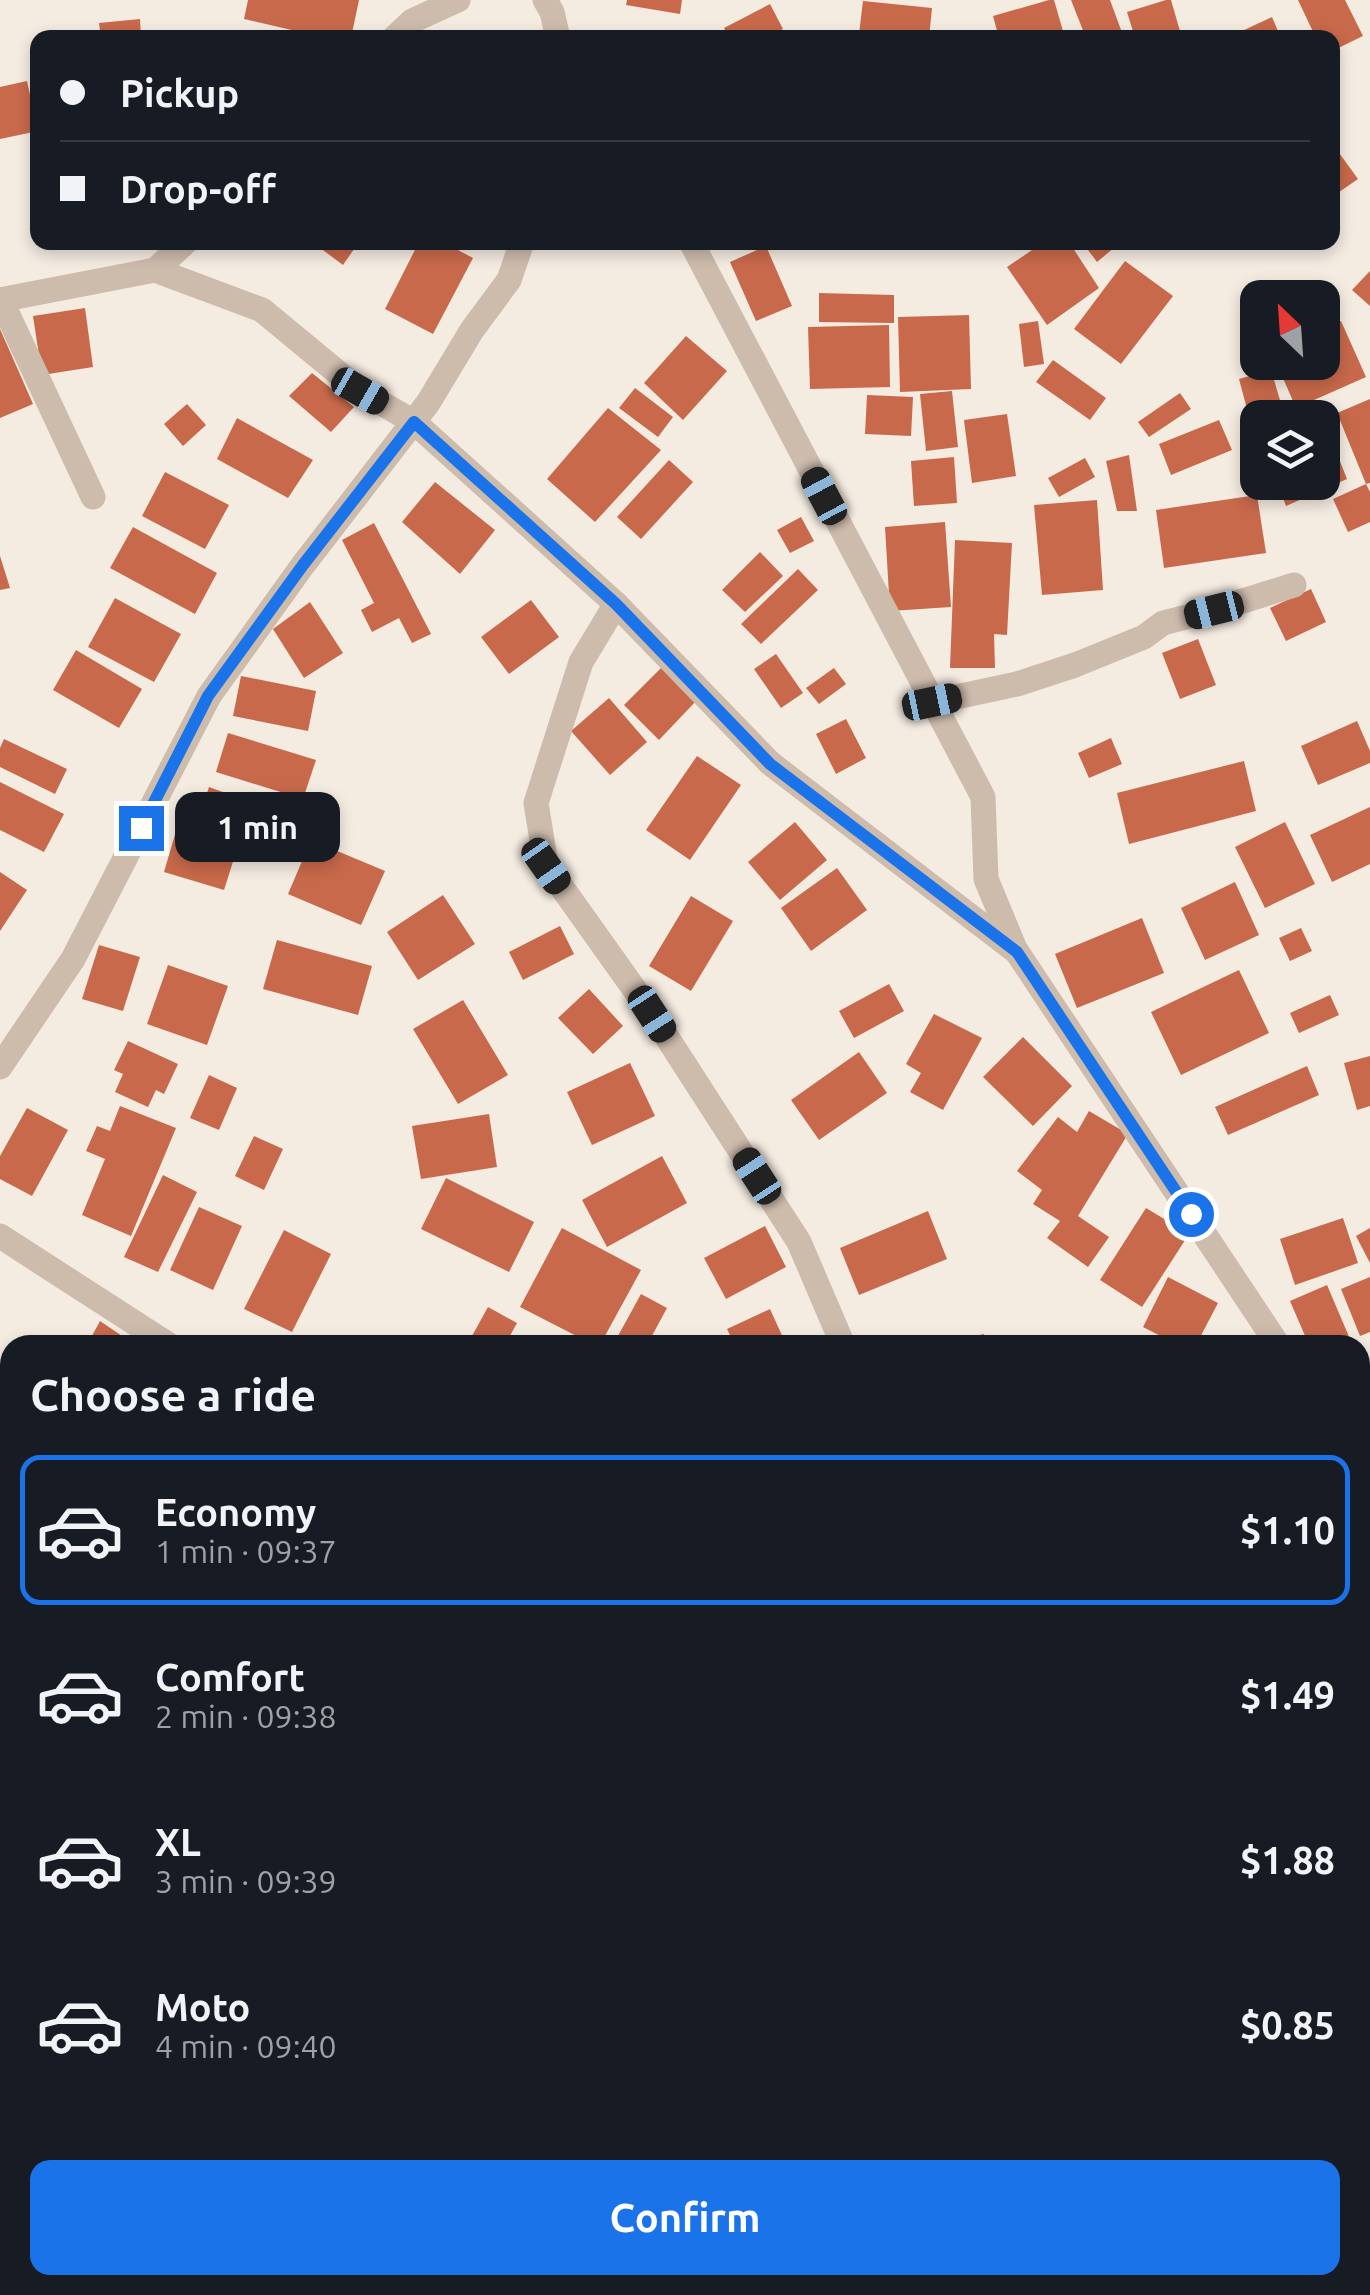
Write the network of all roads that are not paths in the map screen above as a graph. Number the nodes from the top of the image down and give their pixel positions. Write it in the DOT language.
graph roads {
  1 [pos="458,0"];
  2 [pos="549,6"];
  3 [pos="402,30"];
  4 [pos="565,30"];
  5 [pos="177,250"];
  6 [pos="519,250"];
  7 [pos="695,250"];
  8 [pos="155,270"];
  9 [pos="0,300"];
  10 [pos="414,422"];
  11 [pos="93,497"];
  12 [pos="1294,585"];
  13 [pos="616,604"];
  14 [pos="932,702"];
  15 [pos="1017,952"];
  16 [pos="0,1066"];
  17 [pos="0,1236"];
  18 [pos="153,1335"];
  19 [pos="839,1335"];
  20 [pos="1271,1335"];
  1 -- 3 [label="street"];
  2 -- 4 [label="street"];
  5 -- 8 [label="street"];
  6 -- 10 [label="street"];
  7 -- 14 [label="street"];
  8 -- 9 [label="street"];
  8 -- 10 [label="street"];
  9 -- 11 [label="street"];
  10 -- 13 [label="street"];
  10 -- 16 [label="street"];
  12 -- 14 [label="street"];
  13 -- 15 [label="street"];
  13 -- 19 [label="street"];
  14 -- 15 [label="street"];
  15 -- 20 [label="street"];
  17 -- 18 [label="street"];
}
